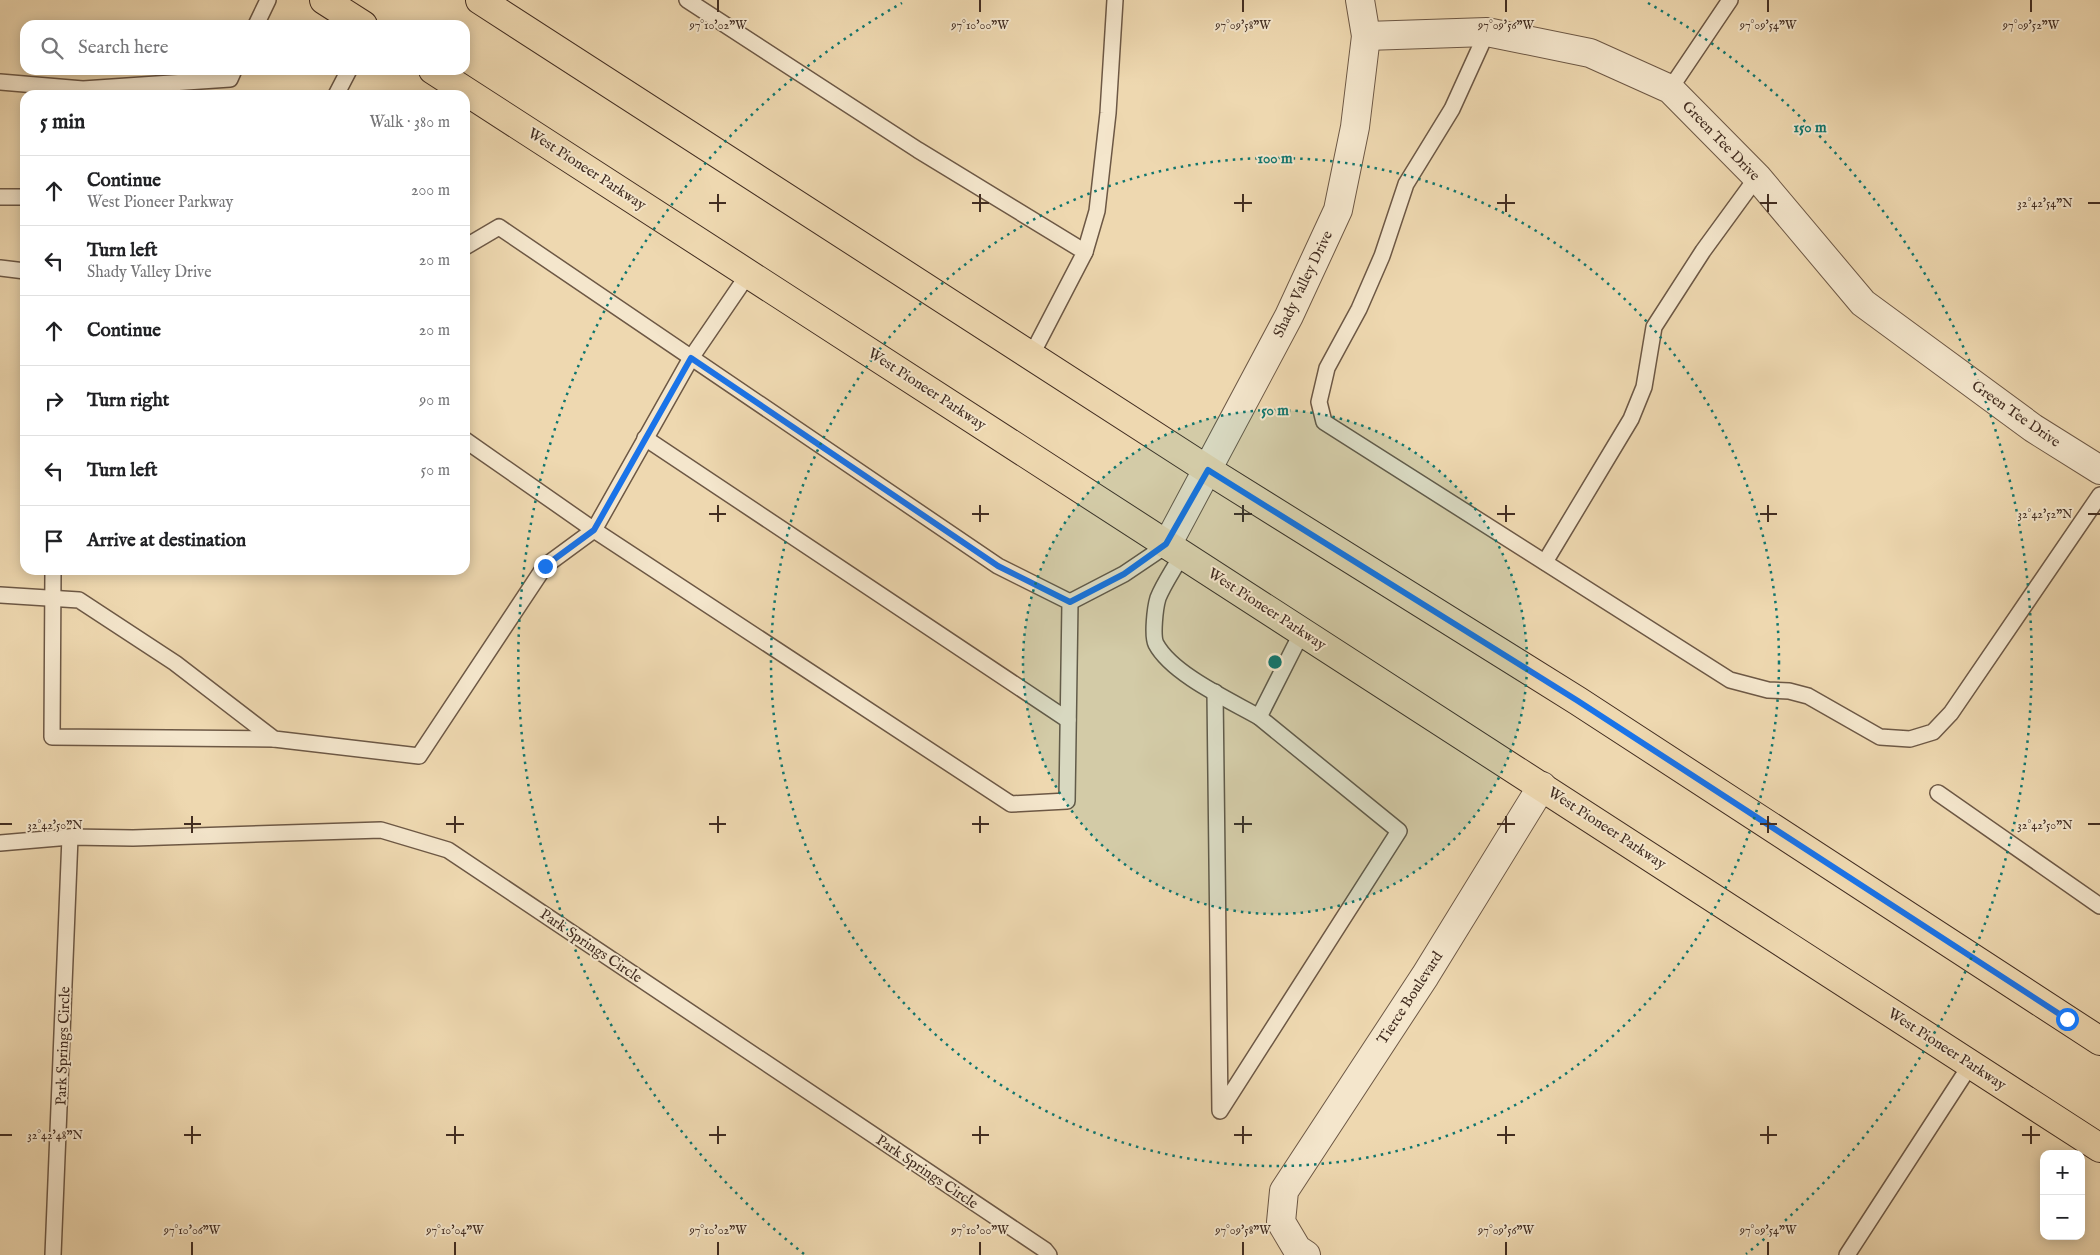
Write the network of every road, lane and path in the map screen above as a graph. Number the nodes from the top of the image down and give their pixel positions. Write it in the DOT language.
graph roads {
  1 [pos="268,0"];
  2 [pos="324,0"];
  3 [pos="480,0"];
  4 [pos="687,0"];
  5 [pos="1115,0"];
  6 [pos="1360,0"];
  7 [pos="1730,0"];
  8 [pos="258,20"];
  9 [pos="355,20"];
  10 [pos="1487,32"];
  11 [pos="1366,36"];
  12 [pos="232,75"];
  13 [pos="346,75"];
  14 [pos="441,75"];
  15 [pos="0,82"];
  16 [pos="1670,89"];
  17 [pos="61,90"];
  18 [pos="100,90"];
  19 [pos="339,90"];
  20 [pos="464,90"];
  21 [pos="470,94"];
  22 [pos="1757,176"];
  23 [pos="0,197"];
  24 [pos="20,197"];
  25 [pos="470,244"];
  26 [pos="1085,252"];
  27 [pos="0,268"];
  28 [pos="20,270"];
  29 [pos="748,273"];
  30 [pos="1031,356"];
  31 [pos="691,358"];
  32 [pos="646,438"];
  33 [pos="470,443"];
  34 [pos="1208,470"];
  35 [pos="2100,470"];
  36 [pos="2100,495"];
  37 [pos="594,530"];
  38 [pos="1174,549"];
  39 [pos="1545,562"];
  40 [pos="53,575"];
  41 [pos="0,596"];
  42 [pos="52,599"];
  43 [pos="1070,602"];
  44 [pos="1302,632"];
  45 [pos="1215,692"];
  46 [pos="1259,717"];
  47 [pos="1068,720"];
  48 [pos="274,739"];
  49 [pos="1542,786"];
  50 [pos="1938,793"];
  51 [pos="70,837"];
  52 [pos="0,843"];
  53 [pos="2100,906"];
  54 [pos="2100,1041"];
  55 [pos="1971,1064"];
  56 [pos="2100,1148"];
  57 [pos="53,1255"];
  58 [pos="1049,1255"];
  59 [pos="1306,1255"];
  60 [pos="1847,1255"];
  1 -- 8 [label="lane"];
  2 -- 9 [label="main road"];
  3 -- 30 [label="main road"];
  4 -- 26 [label="lane"];
  5 -- 26 [label="lane"];
  6 -- 11 [label="street, Shady Valley Drive"];
  7 -- 16 [label="lane"];
  10 -- 11 [label="street, Green Tee Drive"];
  10 -- 16 [label="street, Green Tee Drive"];
  10 -- 39 [label="lane"];
  11 -- 34 [label="street, Shady Valley Drive"];
  12 -- 18 [label="lane"];
  13 -- 19 [label="lane"];
  14 -- 20 [label="main road, West Pioneer Parkway"];
  15 -- 17 [label="lane"];
  16 -- 22 [label="street, Green Tee Drive"];
  21 -- 29 [label="main road, West Pioneer Parkway"];
  22 -- 35 [label="street, Green Tee Drive"];
  22 -- 39 [label="lane"];
  23 -- 24 [label="lane"];
  25 -- 31 [label="lane"];
  26 -- 30 [label="lane"];
  27 -- 28 [label="lane"];
  29 -- 31 [label="lane"];
  29 -- 38 [label="main road, West Pioneer Parkway"];
  30 -- 34 [label="main road"];
  31 -- 32 [label="lane"];
  31 -- 43 [label="lane"];
  32 -- 37 [label="lane"];
  32 -- 47 [label="lane"];
  33 -- 37 [label="lane"];
  34 -- 38 [label="street, Shady Valley Drive"];
  34 -- 54 [label="main road"];
  36 -- 39 [label="lane"];
  37 -- 47 [label="lane"];
  37 -- 48 [label="lane"];
  38 -- 43 [label="lane"];
  38 -- 44 [label="main road, West Pioneer Parkway"];
  38 -- 45 [label="lane"];
  40 -- 42 [label="lane"];
  41 -- 42 [label="lane"];
  42 -- 48 [label="lane"];
  42 -- 48 [label="lane"];
  43 -- 47 [label="lane"];
  44 -- 46 [label="lane"];
  44 -- 49 [label="main road, West Pioneer Parkway"];
  45 -- 46 [label="lane"];
  45 -- 46 [label="lane"];
  49 -- 55 [label="main road, West Pioneer Parkway"];
  49 -- 59 [label="street, Tierce Boulevard"];
  50 -- 53 [label="lane"];
  51 -- 52 [label="lane, Park Springs Circle"];
  51 -- 57 [label="lane, Park Springs Circle"];
  51 -- 58 [label="lane, Park Springs Circle"];
  55 -- 56 [label="main road, West Pioneer Parkway"];
  55 -- 60 [label="lane"];
}
